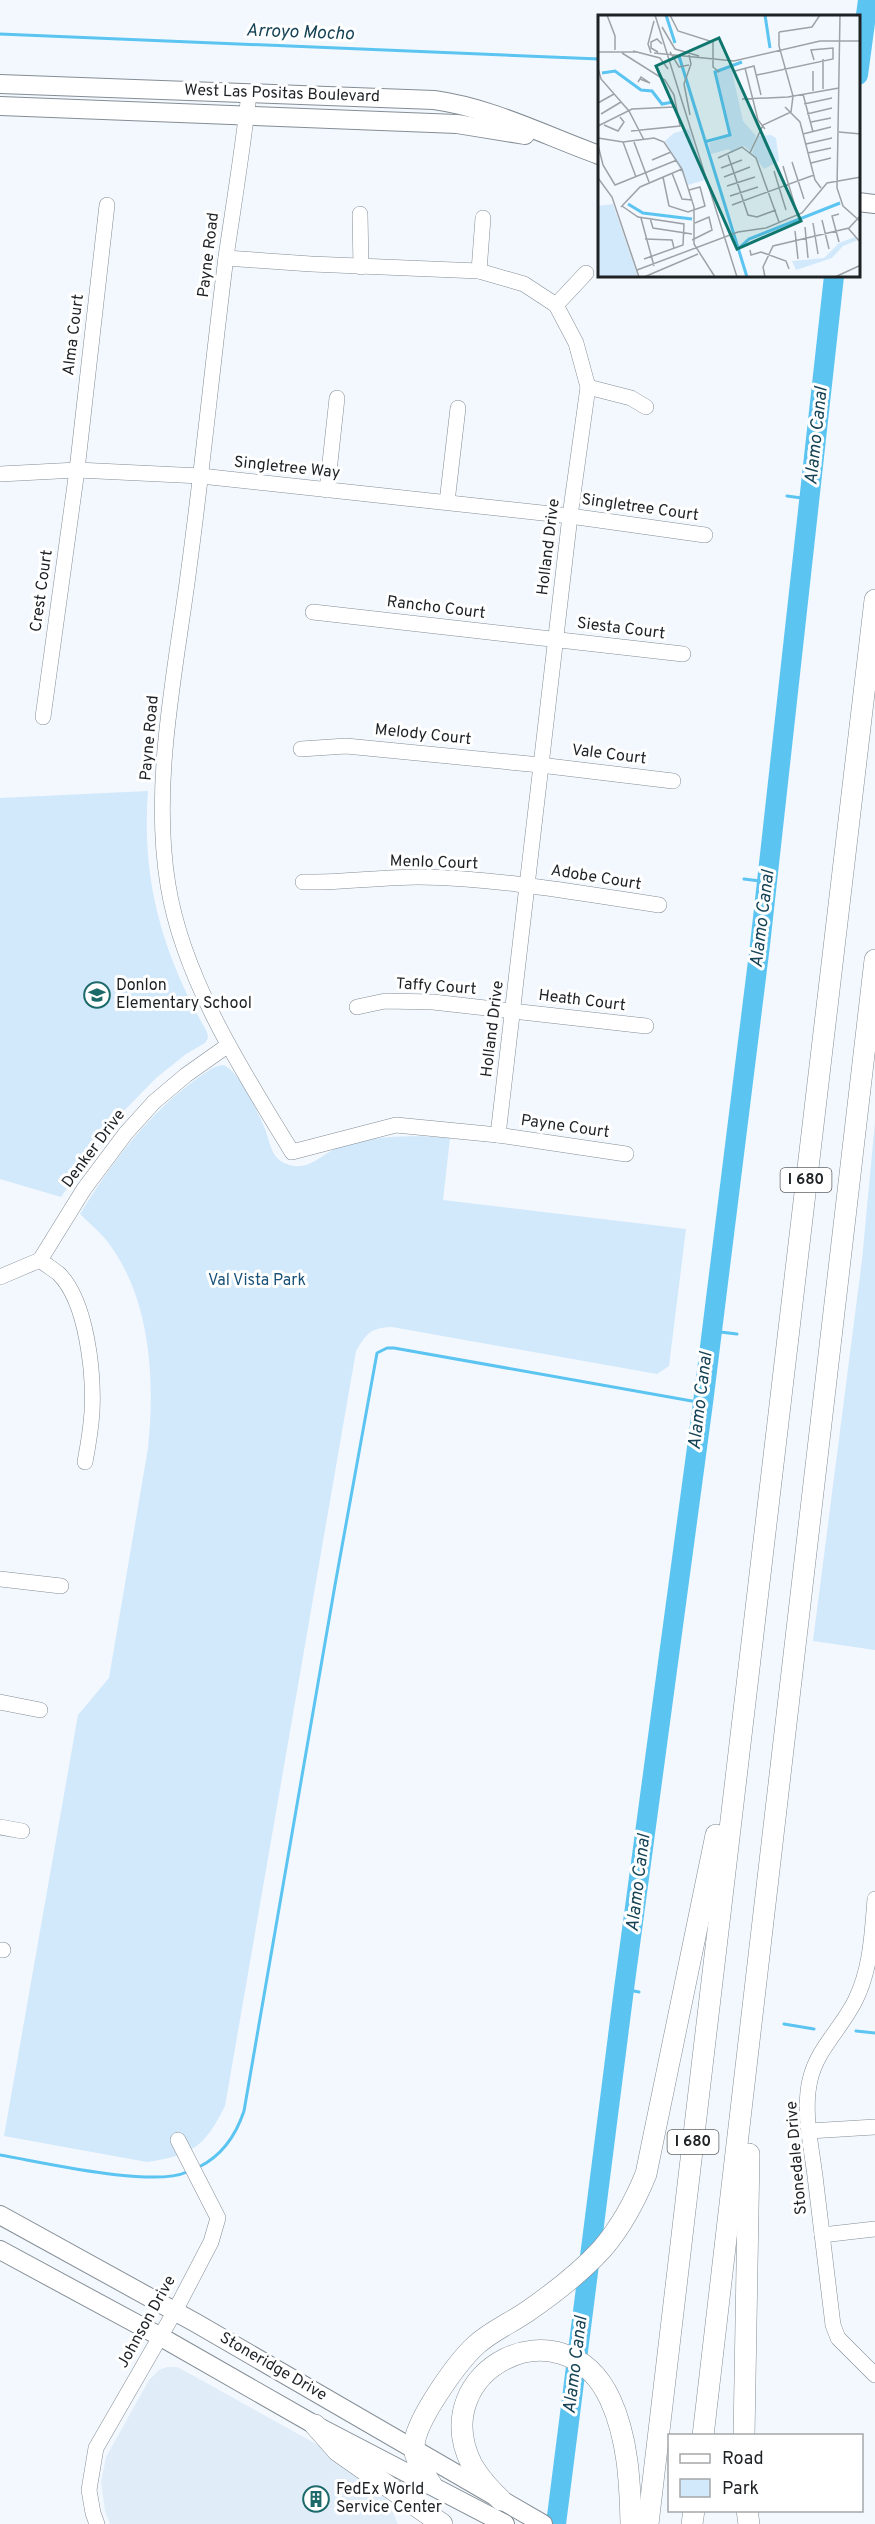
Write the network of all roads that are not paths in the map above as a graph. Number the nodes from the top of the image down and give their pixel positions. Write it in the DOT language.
graph roads {
  1 [pos="0,84"];
  2 [pos="249,93"];
  3 [pos="0,106"];
  4 [pos="247,115"];
  5 [pos="556,140"];
  6 [pos="598,155"];
  7 [pos="860,202"];
  8 [pos="875,204"];
  9 [pos="107,205"];
  10 [pos="360,214"];
  11 [pos="483,218"];
  12 [pos="226,258"];
  13 [pos="361,267"];
  14 [pos="479,271"];
  15 [pos="586,273"];
  16 [pos="556,305"];
  17 [pos="588,387"];
  18 [pos="337,398"];
  19 [pos="646,407"];
  20 [pos="458,408"];
  21 [pos="77,470"];
  22 [pos="0,474"];
  23 [pos="201,476"];
  24 [pos="327,490"];
  25 [pos="447,502"];
  26 [pos="570,516"];
  27 [pos="705,535"];
  28 [pos="875,600"];
  29 [pos="313,612"];
  30 [pos="555,640"];
  31 [pos="683,654"];
  32 [pos="43,717"];
  33 [pos="301,749"];
  34 [pos="540,765"];
  35 [pos="673,782"];
  36 [pos="303,882"];
  37 [pos="528,885"];
  38 [pos="659,905"];
  39 [pos="875,960"];
  40 [pos="357,1007"];
  41 [pos="514,1011"];
  42 [pos="646,1026"];
  43 [pos="227,1046"];
  44 [pos="498,1135"];
  45 [pos="626,1154"];
  46 [pos="40,1260"];
  47 [pos="0,1277"];
  48 [pos="85,1462"];
  49 [pos="0,1579"];
  50 [pos="61,1586"];
  51 [pos="0,1702"];
  52 [pos="40,1710"];
  53 [pos="738,1759"];
  54 [pos="0,1827"];
  55 [pos="22,1831"];
  56 [pos="875,1899"];
  57 [pos="872,1963"];
  58 [pos="743,2090"];
  59 [pos="875,2127"];
  60 [pos="809,2132"];
  61 [pos="178,2140"];
  62 [pos="0,2215"];
  63 [pos="875,2229"];
  64 [pos="822,2235"];
  65 [pos="0,2250"];
  66 [pos="175,2311"];
  67 [pos="160,2337"];
  68 [pos="875,2375"];
  69 [pos="315,2425"];
  70 [pos="703,2434"];
  71 [pos="744,2434"];
  72 [pos="414,2449"];
  73 [pos="431,2484"];
  74 [pos="501,2515"];
  75 [pos="98,2524"];
  76 [pos="442,2524"];
  77 [pos="543,2524"];
  78 [pos="631,2524"];
  79 [pos="648,2524"];
  1 -- 2 [label="main road, West Las Positas Boulevard"];
  2 -- 4 [label="street, Payne Road"];
  2 -- 5 [label="main road, West Las Positas Boulevard"];
  3 -- 4 [label="main road, West Las Positas Boulevard"];
  4 -- 5 [label="main road, West Las Positas Boulevard"];
  4 -- 12 [label="street, Payne Road"];
  5 -- 6 [label="main road, West Las Positas Boulevard"];
  7 -- 8 [label="main road"];
  9 -- 21 [label="street, Alma Court"];
  10 -- 13 [label="street"];
  11 -- 14 [label="street"];
  12 -- 13 [label="street, Holland Drive"];
  12 -- 23 [label="street, Payne Road"];
  13 -- 14 [label="street, Holland Drive"];
  14 -- 16 [label="street, Holland Drive"];
  15 -- 16 [label="street"];
  16 -- 17 [label="street, Holland Drive"];
  17 -- 19 [label="street"];
  17 -- 26 [label="street, Holland Drive"];
  18 -- 24 [label="street"];
  20 -- 25 [label="street"];
  21 -- 22 [label="street, Singletree Way"];
  21 -- 23 [label="street, Singletree Way"];
  21 -- 32 [label="street, Crest Court"];
  23 -- 24 [label="street, Singletree Way"];
  23 -- 43 [label="street, Payne Road"];
  24 -- 25 [label="street, Singletree Way"];
  25 -- 26 [label="street, Singletree Way"];
  26 -- 27 [label="street, Singletree Court"];
  26 -- 30 [label="street, Holland Drive"];
  28 -- 53 [label="highway, I 680"];
  29 -- 30 [label="street, Rancho Court"];
  30 -- 31 [label="street, Siesta Court"];
  30 -- 34 [label="street, Holland Drive"];
  33 -- 34 [label="street, Melody Court"];
  34 -- 35 [label="street, Vale Court"];
  34 -- 37 [label="street, Holland Drive"];
  36 -- 37 [label="street, Menlo Court"];
  37 -- 38 [label="street, Adobe Court"];
  37 -- 41 [label="street, Holland Drive"];
  39 -- 58 [label="highway, I 680"];
  40 -- 41 [label="street, Taffy Court"];
  41 -- 42 [label="street, Heath Court"];
  41 -- 44 [label="street, Holland Drive"];
  43 -- 44 [label="street, Payne Road"];
  43 -- 46 [label="street, Denker Drive"];
  44 -- 45 [label="street, Payne Court"];
  46 -- 47 [label="street"];
  46 -- 48 [label="street"];
  49 -- 50 [label="street"];
  51 -- 52 [label="street"];
  53 -- 72 [label="highway"];
  53 -- 79 [label="highway, I 680"];
  54 -- 55 [label="street"];
  56 -- 57 [label="street, Stonedale Drive"];
  57 -- 60 [label="street, Stonedale Drive"];
  58 -- 70 [label="highway, I 680"];
  58 -- 71 [label="highway"];
  59 -- 60 [label="street"];
  60 -- 64 [label="street, Stonedale Drive"];
  61 -- 66 [label="street, Johnson Drive"];
  62 -- 66 [label="main road, Stoneridge Drive"];
  63 -- 64 [label="street"];
  64 -- 68 [label="street, Stonedale Drive"];
  65 -- 67 [label="main road, Stoneridge Drive"];
  66 -- 67 [label="street, Johnson Drive"];
  66 -- 72 [label="main road, Stoneridge Drive"];
  67 -- 69 [label="main road, Stoneridge Drive"];
  67 -- 75 [label="street, Johnson Drive"];
  69 -- 73 [label="main road, Stoneridge Drive"];
  69 -- 76 [label="highway"];
  72 -- 73 [label="highway"];
  72 -- 74 [label="main road, Stoneridge Drive"];
  73 -- 74 [label="main road, Stoneridge Drive"];
  74 -- 77 [label="main road, Stoneridge Drive"];
  74 -- 78 [label="highway"];
}
